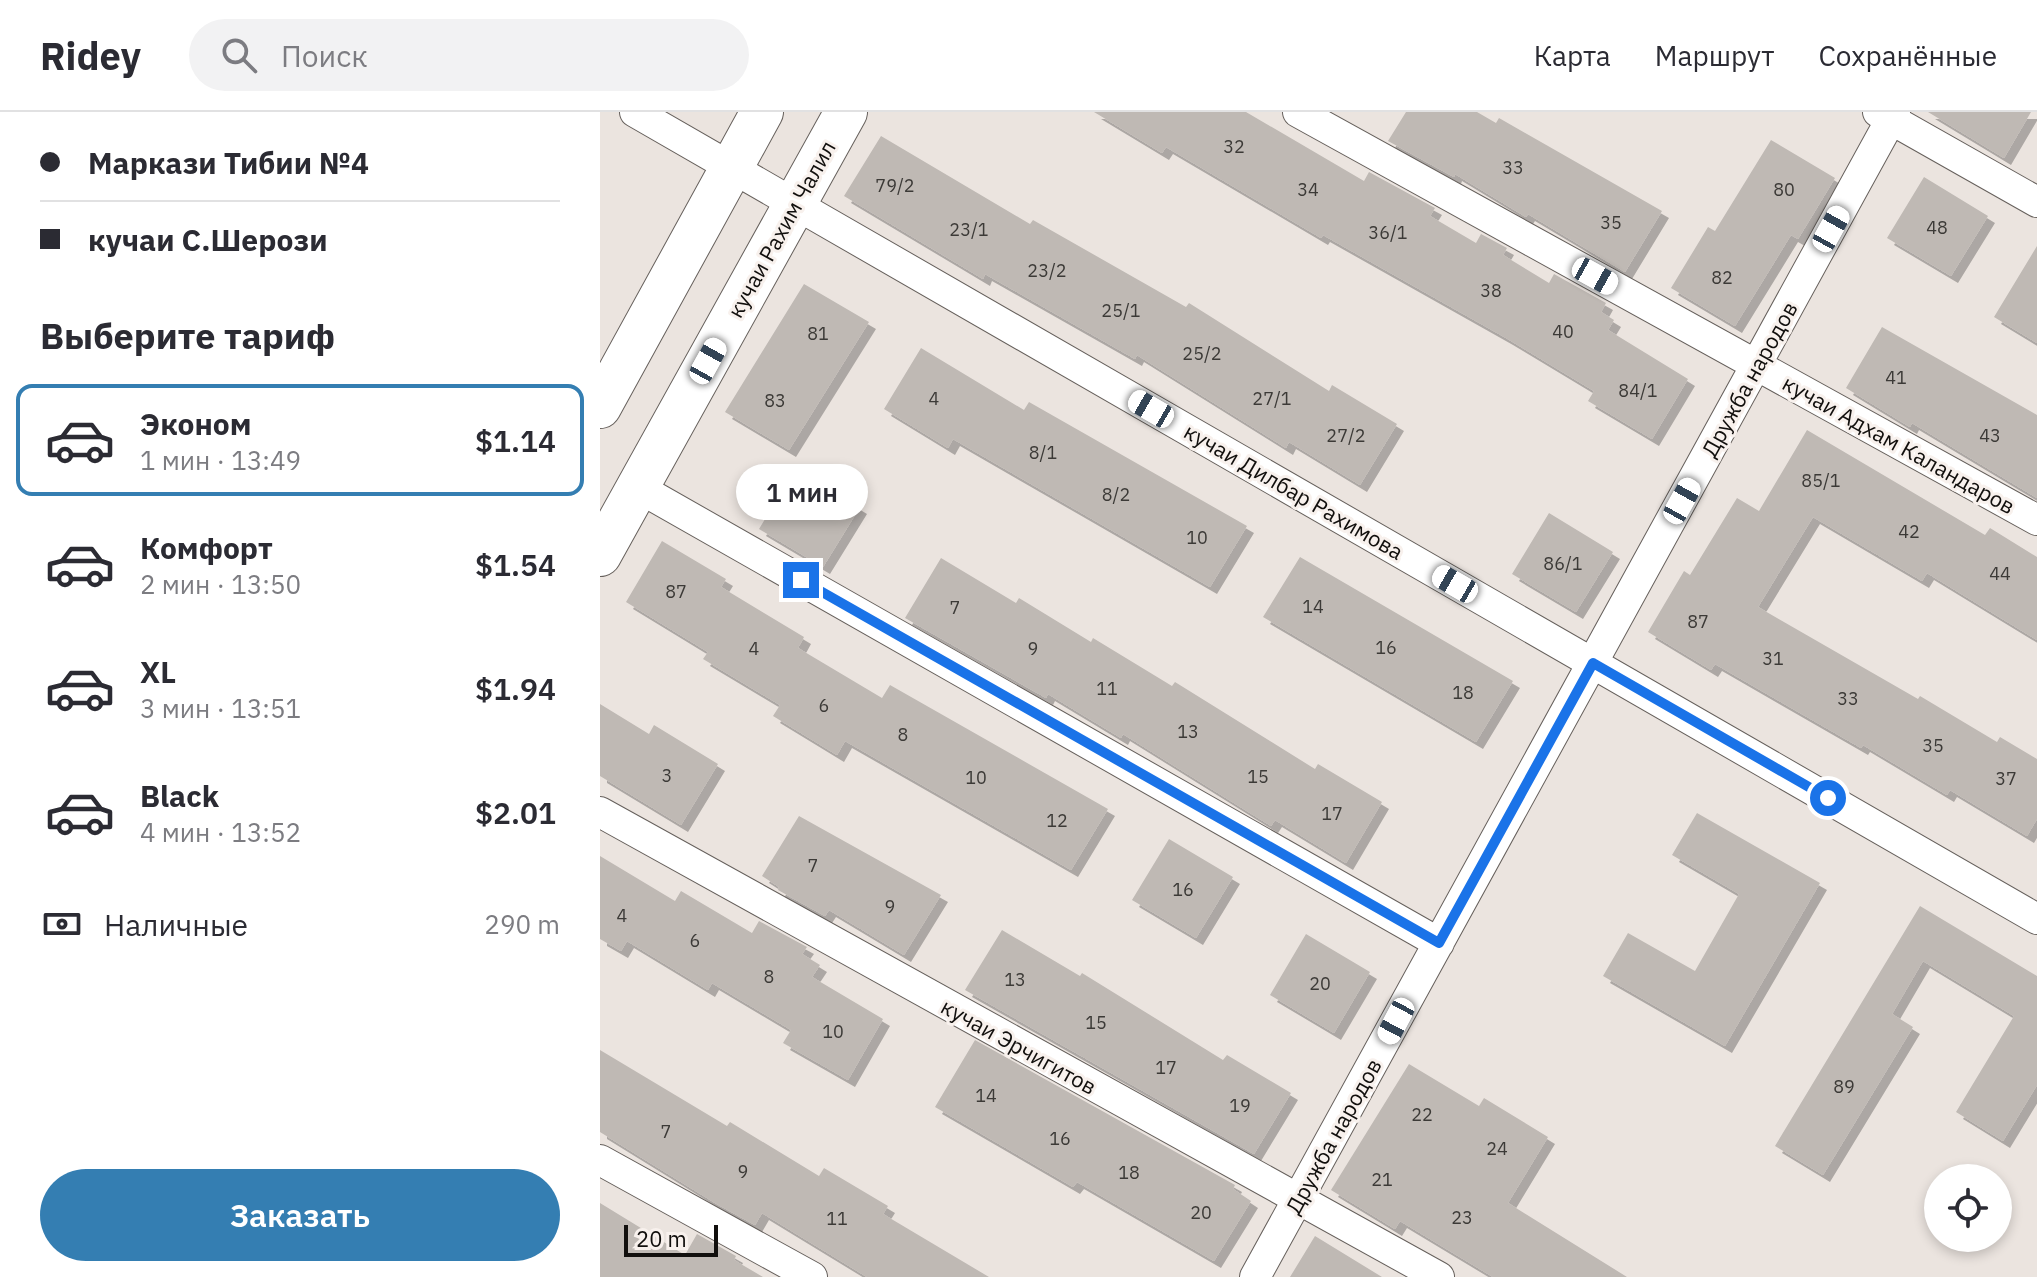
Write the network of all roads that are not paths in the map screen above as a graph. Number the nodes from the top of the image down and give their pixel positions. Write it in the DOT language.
graph roads {
  1 [pos="635,112"];
  2 [pos="762,112"];
  3 [pos="846,112"];
  4 [pos="1298,112"];
  5 [pos="1888,115"];
  6 [pos="731,166"];
  7 [pos="2037,202"];
  8 [pos="796,204"];
  9 [pos="1757,365"];
  10 [pos="600,407"];
  11 [pos="637,487"];
  12 [pos="2037,520"];
  13 [pos="600,555"];
  14 [pos="1593,663"];
  15 [pos="600,812"];
  16 [pos="2037,919"];
  17 [pos="1439,943"];
  18 [pos="600,1160"];
  19 [pos="1297,1201"];
  20 [pos="812,1277"];
  21 [pos="1255,1277"];
  22 [pos="1439,1277"];
  1 -- 6 [label="street, кучаи Дилбар Рахимова"];
  2 -- 6 [label="main road"];
  3 -- 8 [label="main road, кучаи Рахим Чалил"];
  4 -- 9 [label="street, кучаи Адхам Каландаров"];
  5 -- 7 [label="street"];
  5 -- 9 [label="street, Дружба народов"];
  6 -- 8 [label="street, кучаи Дилбар Рахимова"];
  6 -- 10 [label="main road"];
  8 -- 11 [label="main road, кучаи Рахим Чалил"];
  8 -- 14 [label="street, кучаи Дилбар Рахимова"];
  9 -- 12 [label="street, кучаи Адхам Каландаров"];
  9 -- 14 [label="street, Дружба народов"];
  11 -- 13 [label="main road, кучаи Рахим Чалил"];
  11 -- 17 [label="street"];
  14 -- 16 [label="street, кучаи Дилбар Рахимова"];
  14 -- 17 [label="street, Дружба народов"];
  15 -- 19 [label="street, кучаи Эрчигитов"];
  17 -- 19 [label="street, Дружба народов"];
  18 -- 20 [label="street"];
  19 -- 21 [label="street, Дружба народов"];
  19 -- 22 [label="street, кучаи Эрчигитов"];
}
